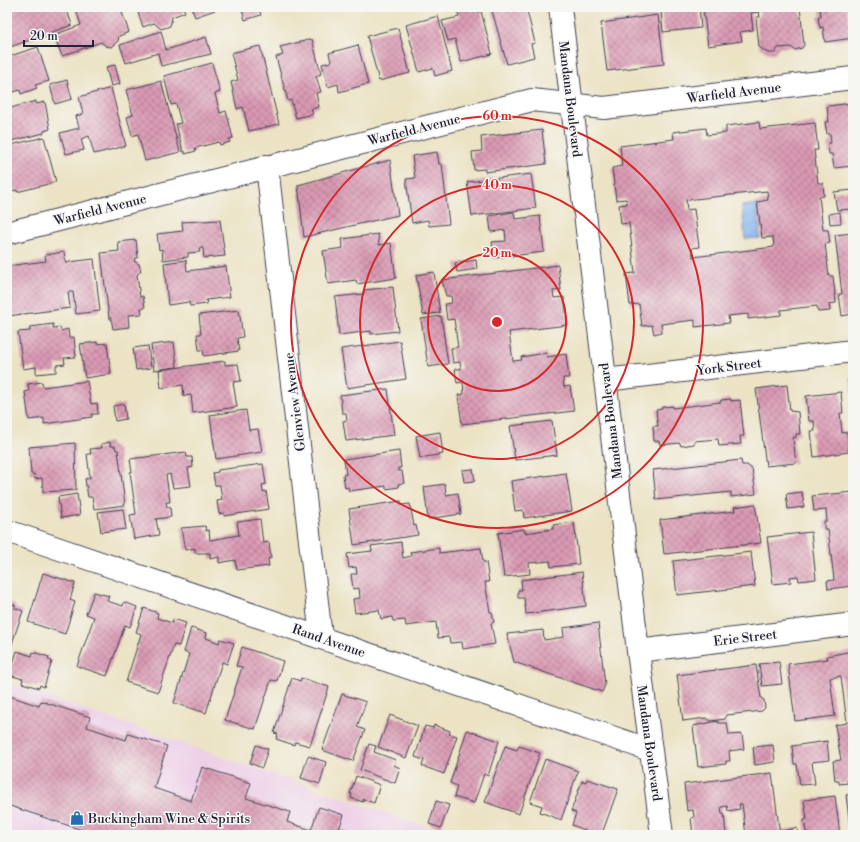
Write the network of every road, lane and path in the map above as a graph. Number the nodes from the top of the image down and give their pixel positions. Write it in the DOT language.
graph roads {
  1 [pos="560,7"];
  2 [pos="853,78"];
  3 [pos="572,104"];
  4 [pos="267,166"];
  5 [pos="7,233"];
  6 [pos="853,351"];
  7 [pos="605,380"];
  8 [pos="7,531"];
  9 [pos="853,624"];
  10 [pos="321,637"];
  11 [pos="638,651"];
  12 [pos="650,750"];
  13 [pos="662,835"];
  1 -- 3 [label="street, Mandana Boulevard"];
  2 -- 3 [label="street, Warfield Avenue"];
  3 -- 4 [label="street, Warfield Avenue"];
  3 -- 7 [label="street, Mandana Boulevard"];
  4 -- 5 [label="street, Warfield Avenue"];
  4 -- 10 [label="street, Glenview Avenue"];
  6 -- 7 [label="street, York Street"];
  7 -- 11 [label="street, Mandana Boulevard"];
  8 -- 10 [label="street, Rand Avenue"];
  9 -- 11 [label="street, Erie Street"];
  10 -- 12 [label="street, Rand Avenue"];
  11 -- 12 [label="street, Mandana Boulevard"];
  12 -- 13 [label="street, Mandana Boulevard"];
}
